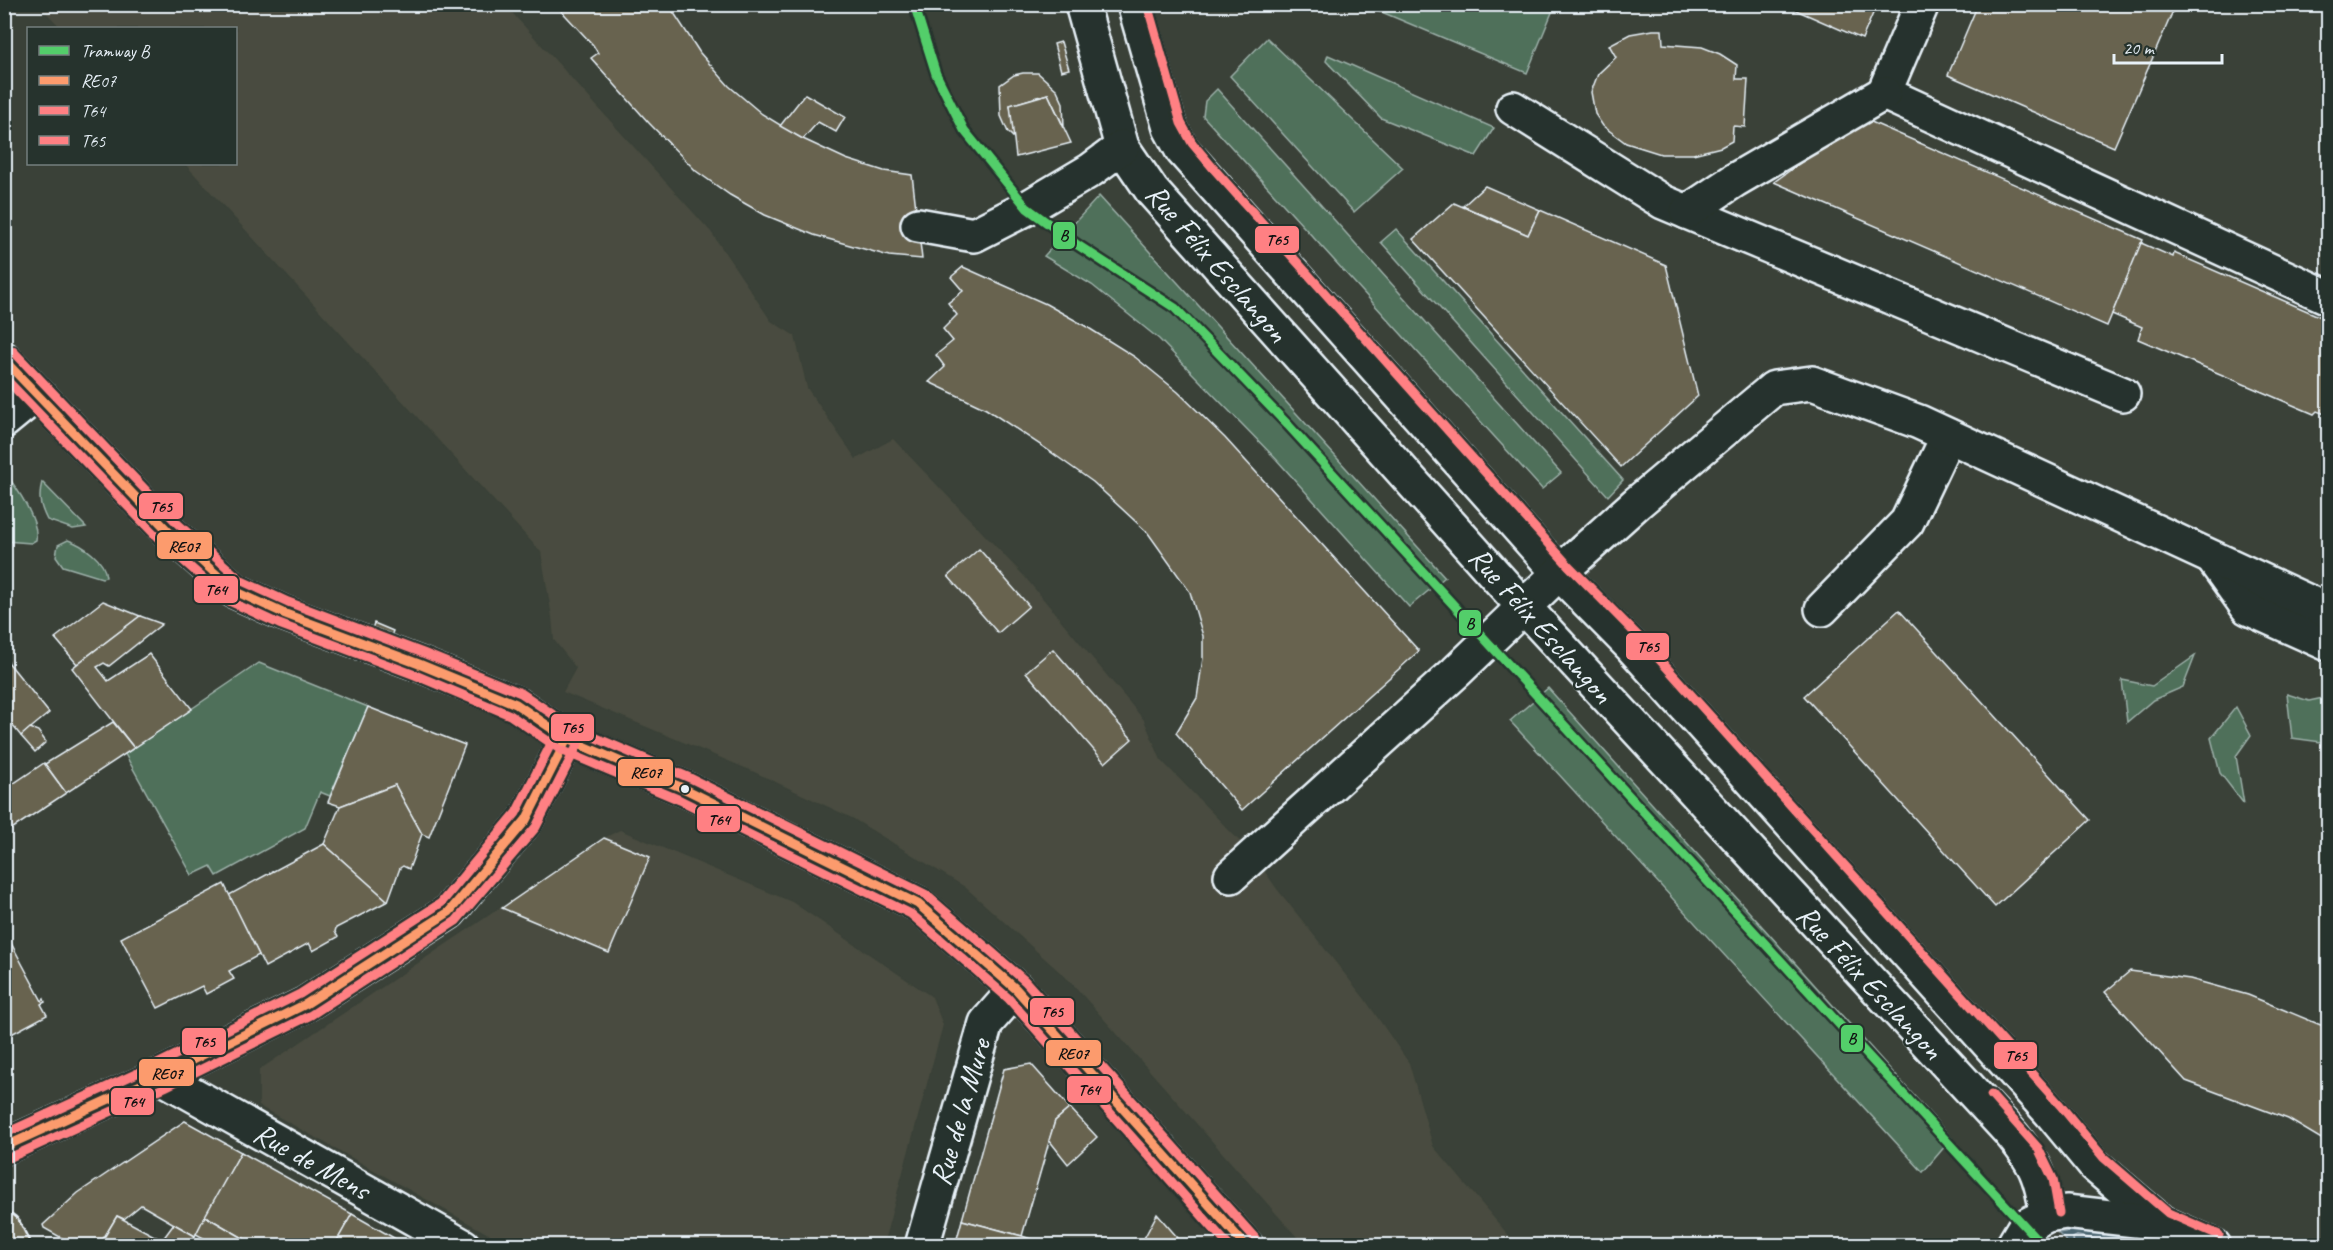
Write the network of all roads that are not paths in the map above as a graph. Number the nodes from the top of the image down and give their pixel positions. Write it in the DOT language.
graph roads {
  1 [pos="1082,4"];
  2 [pos="1134,4"];
  3 [pos="1922,4"];
  4 [pos="1884,93"];
  5 [pos="1513,108"];
  6 [pos="1122,147"];
  7 [pos="1204,176"];
  8 [pos="1168,209"];
  9 [pos="1687,212"];
  10 [pos="918,225"];
  11 [pos="2328,297"];
  12 [pos="4,359"];
  13 [pos="37,394"];
  14 [pos="2123,394"];
  15 [pos="4,421"];
  16 [pos="1948,436"];
  17 [pos="2212,557"];
  18 [pos="1559,573"];
  19 [pos="1523,606"];
  20 [pos="1822,609"];
  21 [pos="2328,611"];
  22 [pos="2328,644"];
  23 [pos="567,739"];
  24 [pos="1231,876"];
  25 [pos="1016,988"];
  26 [pos="160,1076"];
  27 [pos="4,1147"];
  28 [pos="2047,1215"];
  29 [pos="2162,1223"];
  30 [pos="4,1230"];
  31 [pos="12,1245"];
  32 [pos="463,1245"];
  33 [pos="922,1245"];
  34 [pos="1246,1245"];
  35 [pos="2013,1245"];
  36 [pos="2214,1245"];
  1 -- 6 [label="street, Rue Félix Esclangon"];
  2 -- 7 [label="street, Rue Félix Esclangon"];
  3 -- 4 [label="street"];
  4 -- 9 [label="street"];
  4 -- 11 [label="street"];
  5 -- 9 [label="street"];
  6 -- 8 [label="street, Rue Félix Esclangon"];
  6 -- 10 [label="street"];
  7 -- 8 [label="street"];
  7 -- 18 [label="street, Rue Félix Esclangon"];
  8 -- 19 [label="street, Rue Félix Esclangon"];
  9 -- 14 [label="street"];
  12 -- 13 [label="street"];
  13 -- 15 [label="street"];
  13 -- 23 [label="street"];
  16 -- 17 [label="street"];
  16 -- 18 [label="street"];
  16 -- 20 [label="street"];
  17 -- 21 [label="street"];
  17 -- 22 [label="street"];
  18 -- 19 [label="street"];
  18 -- 29 [label="street, Rue Félix Esclangon"];
  19 -- 24 [label="street"];
  19 -- 28 [label="street, Rue Félix Esclangon"];
  23 -- 25 [label="street"];
  23 -- 26 [label="street"];
  25 -- 33 [label="street, Rue de la Mure"];
  25 -- 34 [label="street"];
  26 -- 27 [label="street"];
  26 -- 32 [label="street, Rue de Mens"];
  28 -- 29 [label="street"];
  28 -- 35 [label="street"];
  29 -- 36 [label="street"];
  30 -- 31 [label="main road"];
}
